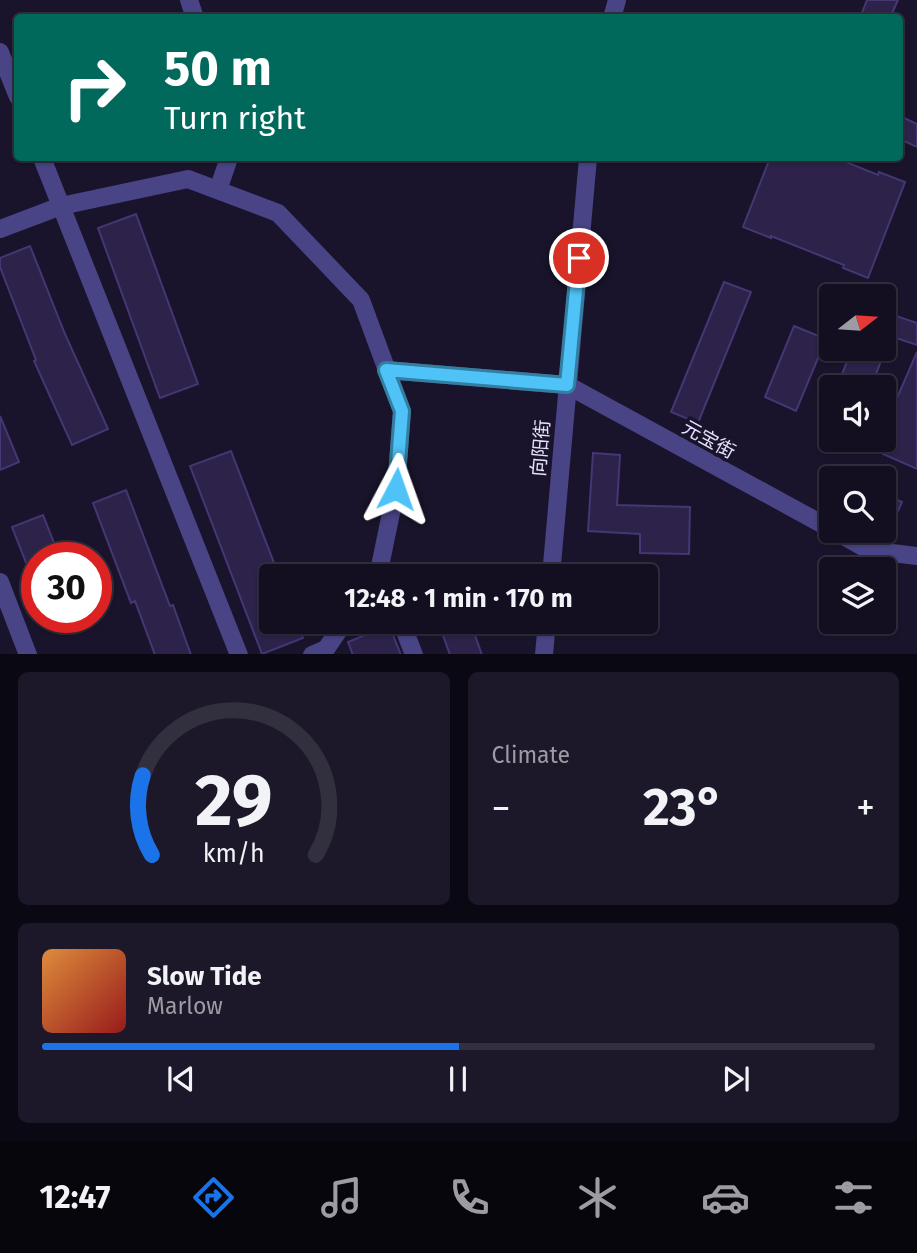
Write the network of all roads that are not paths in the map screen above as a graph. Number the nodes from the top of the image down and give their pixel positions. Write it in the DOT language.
graph roads {
  1 [pos="0,52"];
  2 [pos="14,87"];
  3 [pos="43,161"];
  4 [pos="228,161"];
  5 [pos="588,161"];
  6 [pos="218,190"];
  7 [pos="61,206"];
  8 [pos="0,229"];
  9 [pos="386,370"];
  10 [pos="567,385"];
  11 [pos="819,523"];
  12 [pos="855,543"];
  13 [pos="917,556"];
  14 [pos="380,564"];
  15 [pos="552,564"];
  16 [pos="0,582"];
  17 [pos="336,634"];
  18 [pos="406,634"];
  19 [pos="546,634"];
  20 [pos="28,654"];
  21 [pos="239,654"];
  22 [pos="312,654"];
  23 [pos="414,654"];
  24 [pos="544,654"];
  1 -- 2 [label="street"];
  3 -- 7 [label="street"];
  4 -- 6 [label="street"];
  5 -- 10 [label="street, 向阳街"];
  6 -- 7 [label="street"];
  6 -- 9 [label="street"];
  7 -- 8 [label="street"];
  7 -- 21 [label="street"];
  9 -- 10 [label="street"];
  9 -- 14 [label="street"];
  10 -- 11 [label="street, 元宝街"];
  10 -- 15 [label="street, 向阳街"];
  12 -- 13 [label="street, 元宝街"];
  16 -- 20 [label="street"];
  17 -- 22 [label="street"];
  18 -- 23 [label="street"];
  19 -- 24 [label="street"];
}
